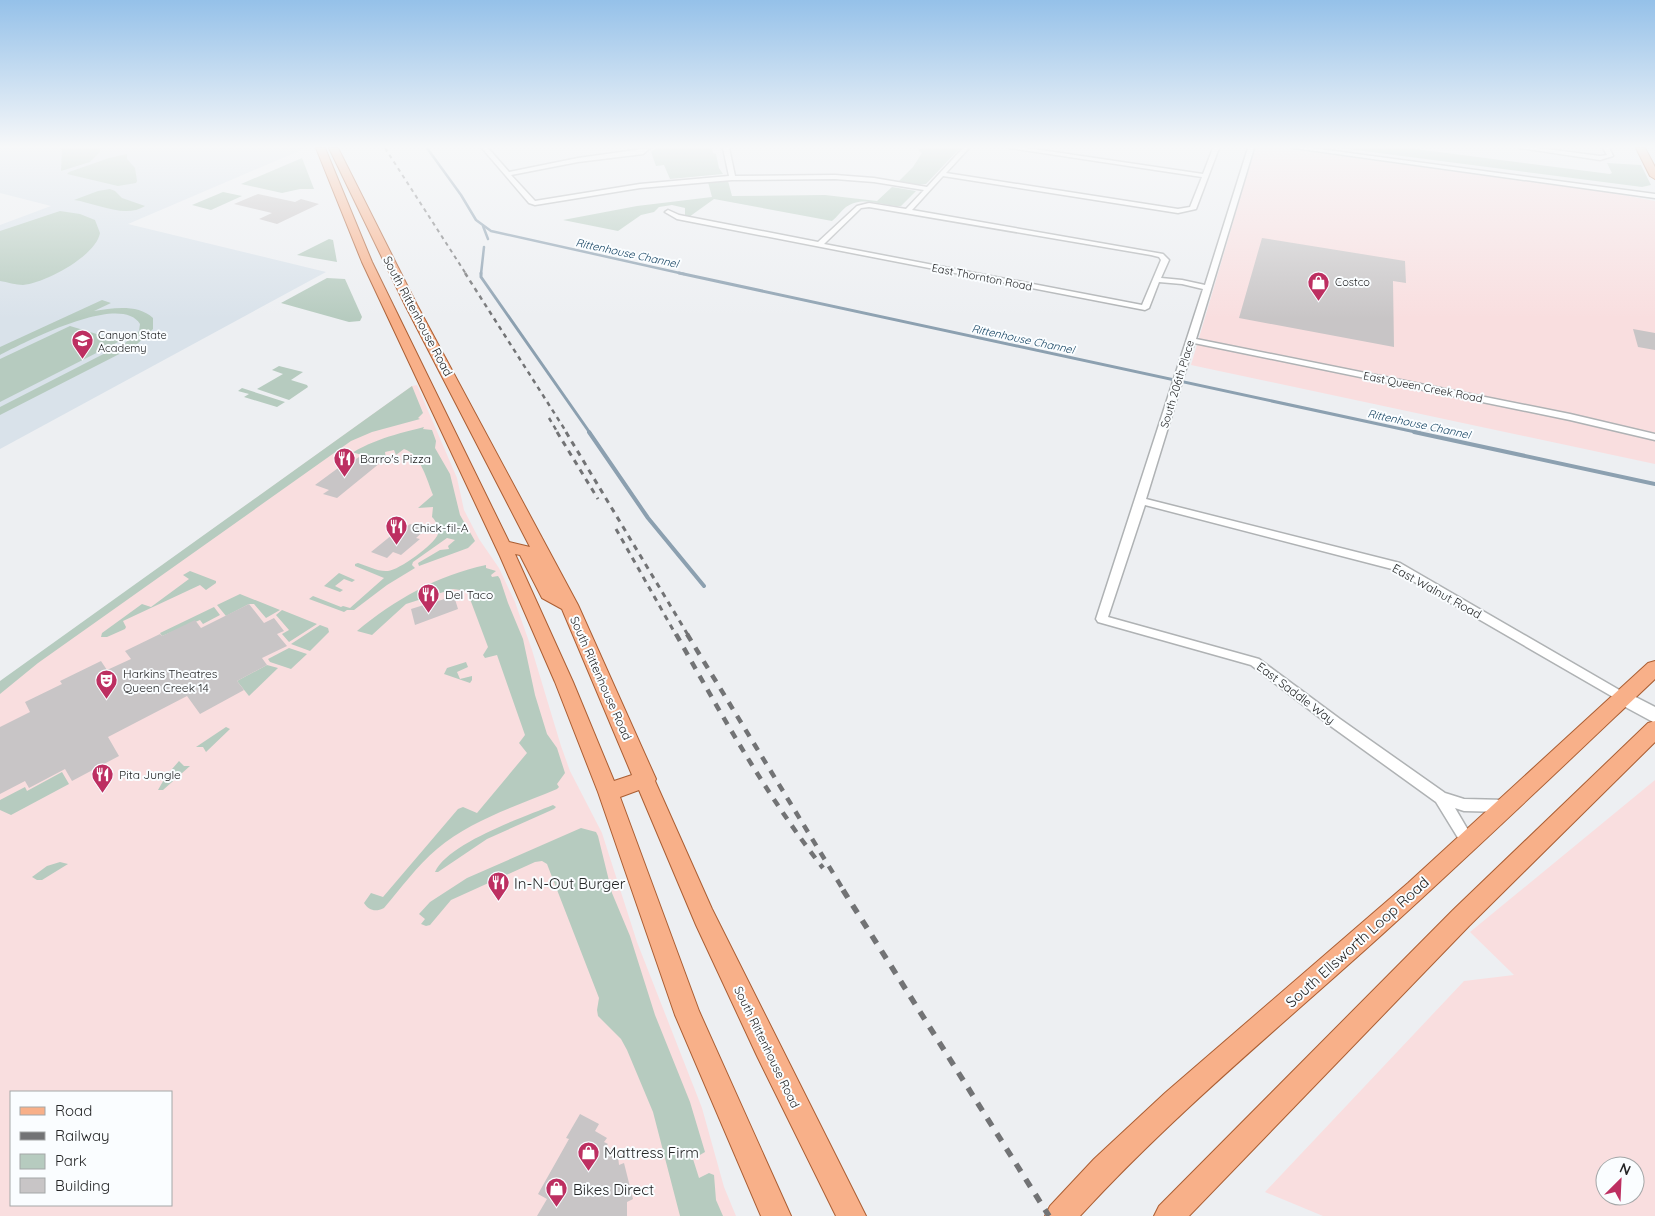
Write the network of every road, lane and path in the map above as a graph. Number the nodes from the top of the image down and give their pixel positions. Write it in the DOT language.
graph roads {
  1 [pos="344,205"];
  2 [pos="361,205"];
  3 [pos="914,205"];
  4 [pos="1146,205"];
  5 [pos="1195,205"];
  6 [pos="1233,205"];
  7 [pos="908,211"];
  8 [pos="668,212"];
  9 [pos="819,245"];
  10 [pos="388,259"];
  11 [pos="368,263"];
  12 [pos="1157,280"];
  13 [pos="1207,288"];
  14 [pos="1190,340"];
  15 [pos="443,418"];
  16 [pos="1655,437"];
  17 [pos="489,453"];
  18 [pos="1141,502"];
  19 [pos="503,546"];
  20 [pos="569,605"];
  21 [pos="1102,618"];
  22 [pos="1655,668"];
  23 [pos="1624,698"];
  24 [pos="1655,716"];
  25 [pos="1655,729"];
  26 [pos="646,779"];
  27 [pos="608,792"];
  28 [pos="1441,798"];
  29 [pos="1506,806"];
  30 [pos="1468,842"];
  31 [pos="776,1216"];
  32 [pos="851,1216"];
  33 [pos="1060,1216"];
  34 [pos="1169,1216"];
  1 -- 11 [label="main road, South Rittenhouse Road"];
  2 -- 10 [label="main road, South Rittenhouse Road"];
  3 -- 7 [label="street"];
  4 -- 5 [label="street"];
  6 -- 13 [label="street, South 206th Place"];
  7 -- 9 [label="street"];
  7 -- 12 [label="street"];
  8 -- 9 [label="street, East Thornton Road"];
  9 -- 12 [label="street, East Thornton Road"];
  10 -- 11 [label="main road"];
  10 -- 17 [label="main road, South Rittenhouse Road"];
  11 -- 15 [label="main road, South Rittenhouse Road"];
  12 -- 13 [label="street"];
  13 -- 14 [label="street, South 206th Place"];
  14 -- 16 [label="street, East Queen Creek Road"];
  14 -- 18 [label="street, South 206th Place"];
  15 -- 17 [label="main road"];
  15 -- 19 [label="main road, South Rittenhouse Road"];
  17 -- 20 [label="main road, South Rittenhouse Road"];
  18 -- 21 [label="street, South 206th Place"];
  18 -- 23 [label="street, East Walnut Road"];
  19 -- 20 [label="main road"];
  19 -- 27 [label="main road, South Rittenhouse Road"];
  20 -- 26 [label="main road, South Rittenhouse Road"];
  21 -- 28 [label="street, East Saddle Way"];
  22 -- 23 [label="main road, South Ellsworth Loop Road"];
  23 -- 24 [label="street, East Walnut Road"];
  23 -- 29 [label="main road, South Ellsworth Loop Road"];
  25 -- 34 [label="main road"];
  26 -- 27 [label="main road"];
  26 -- 32 [label="main road, South Rittenhouse Road"];
  27 -- 31 [label="main road, South Rittenhouse Road"];
  28 -- 29 [label="street, East Saddle Way"];
  28 -- 30 [label="street, East Saddle Way"];
  29 -- 30 [label="main road, South Ellsworth Loop Road"];
  30 -- 33 [label="main road, South Ellsworth Loop Road"];
}
